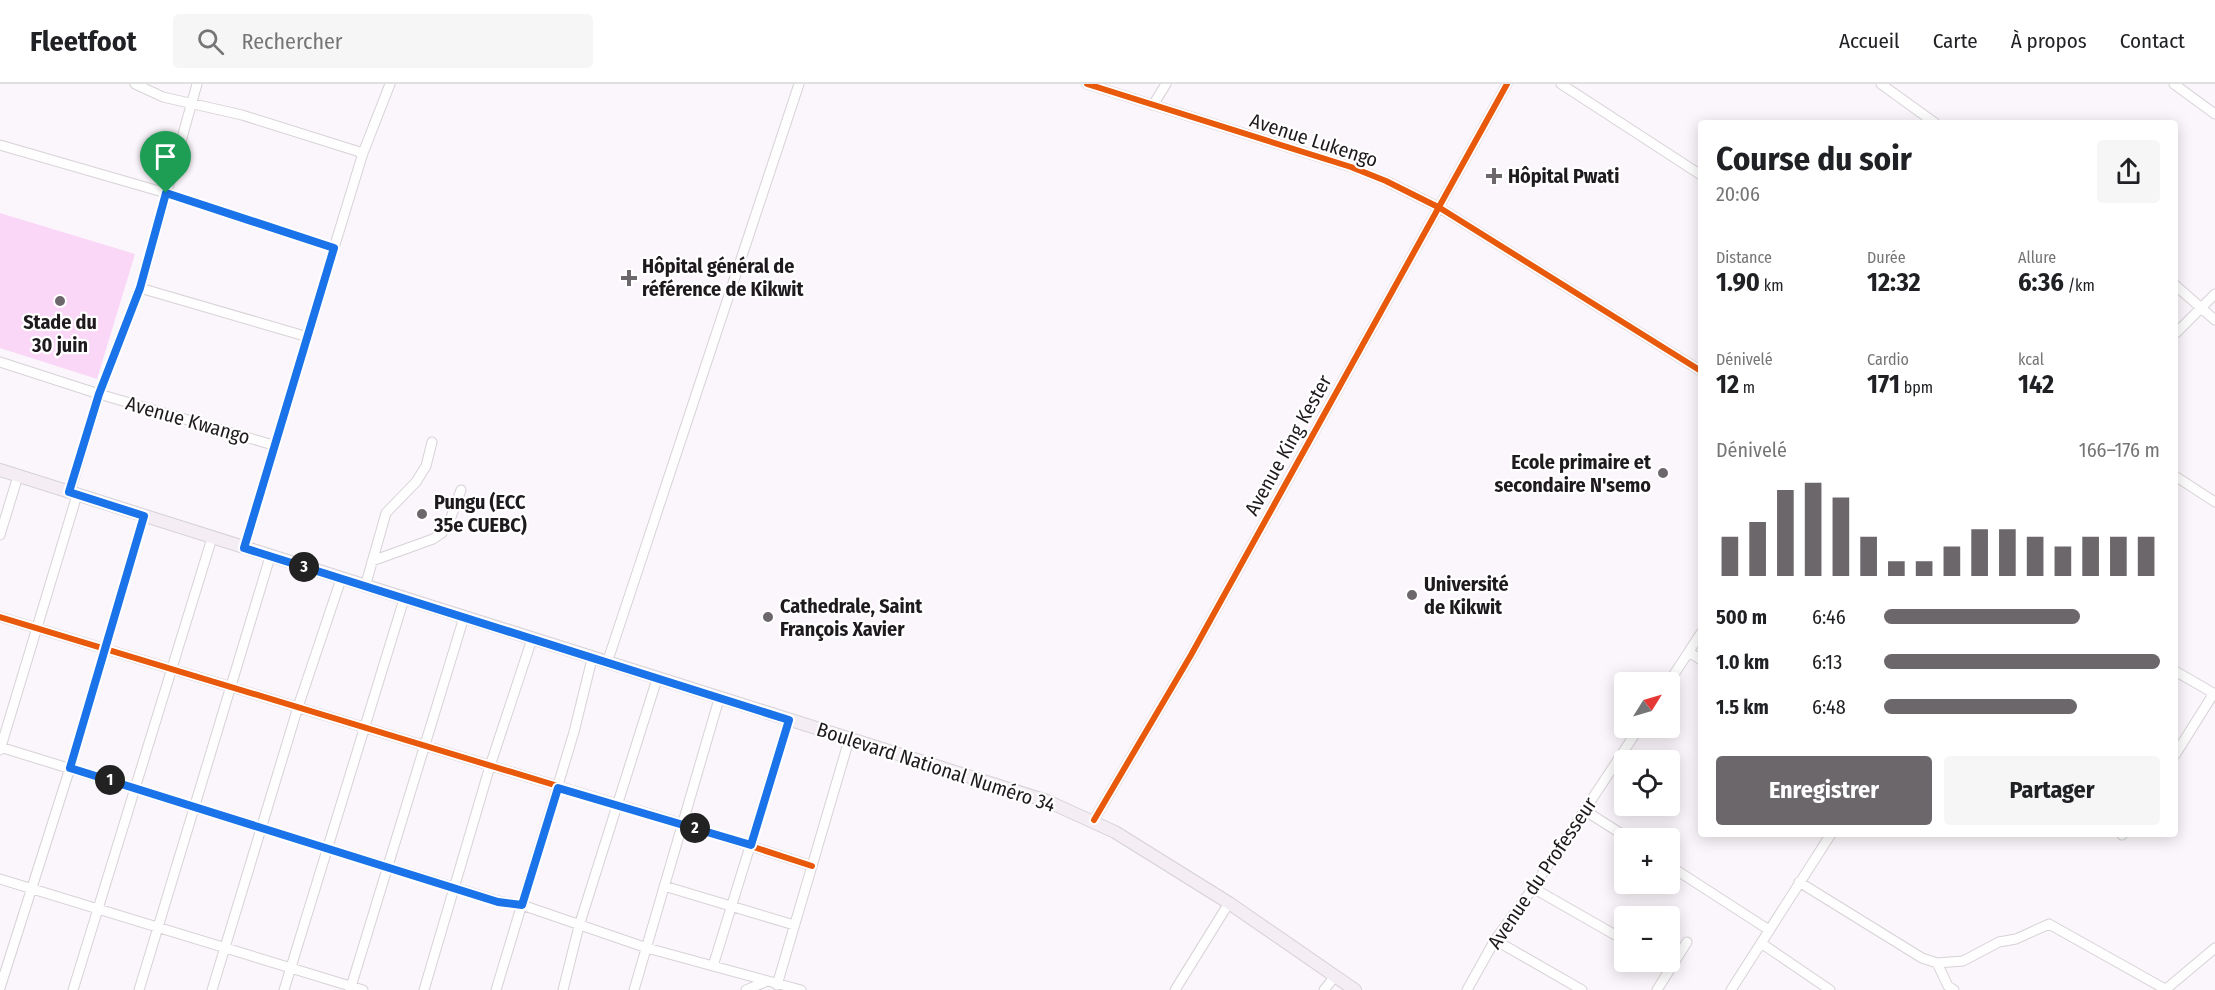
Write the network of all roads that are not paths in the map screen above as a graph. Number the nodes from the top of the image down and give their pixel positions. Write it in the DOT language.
graph roads {
  1 [pos="135,84"];
  2 [pos="198,84"];
  3 [pos="390,84"];
  4 [pos="799,84"];
  5 [pos="1087,84"];
  6 [pos="1166,84"];
  7 [pos="1507,84"];
  8 [pos="1561,84"];
  9 [pos="1881,84"];
  10 [pos="2174,84"];
  11 [pos="194,103"];
  12 [pos="1153,105"];
  13 [pos="2215,114"];
  14 [pos="1931,120"];
  15 [pos="0,145"];
  16 [pos="363,153"];
  17 [pos="1698,174"];
  18 [pos="166,193"];
  19 [pos="1440,208"];
  20 [pos="334,248"];
  21 [pos="140,288"];
  22 [pos="2178,288"];
  23 [pos="2215,294"];
  24 [pos="2200,310"];
  25 [pos="2215,320"];
  26 [pos="2178,331"];
  27 [pos="308,337"];
  28 [pos="0,362"];
  29 [pos="1698,369"];
  30 [pos="99,394"];
  31 [pos="432,442"];
  32 [pos="273,445"];
  33 [pos="0,470"];
  34 [pos="18,476"];
  35 [pos="2178,478"];
  36 [pos="461,490"];
  37 [pos="73,494"];
  38 [pos="2215,501"];
  39 [pos="144,516"];
  40 [pos="0,535"];
  41 [pos="212,538"];
  42 [pos="244,548"];
  43 [pos="270,556"];
  44 [pos="372,561"];
  45 [pos="341,579"];
  46 [pos="365,587"];
  47 [pos="404,599"];
  48 [pos="0,617"];
  49 [pos="465,617"];
  50 [pos="37,628"];
  51 [pos="1698,638"];
  52 [pos="532,639"];
  53 [pos="105,648"];
  54 [pos="1689,652"];
  55 [pos="1698,658"];
  56 [pos="592,659"];
  57 [pos="607,663"];
  58 [pos="171,667"];
  59 [pos="1676,672"];
  60 [pos="2178,673"];
  61 [pos="657,679"];
  62 [pos="230,686"];
  63 [pos="2215,693"];
  64 [pos="719,699"];
  65 [pos="298,707"];
  66 [pos="789,720"];
  67 [pos="365,728"];
  68 [pos="1632,738"];
  69 [pos="849,740"];
  70 [pos="425,747"];
  71 [pos="0,748"];
  72 [pos="2178,750"];
  73 [pos="490,766"];
  74 [pos="70,768"];
  75 [pos="135,788"];
  76 [pos="558,788"];
  77 [pos="619,805"];
  78 [pos="194,806"];
  79 [pos="1584,810"];
  80 [pos="1094,820"];
  81 [pos="683,824"];
  82 [pos="262,827"];
  83 [pos="1614,829"];
  84 [pos="1829,837"];
  85 [pos="751,845"];
  86 [pos="328,848"];
  87 [pos="388,866"];
  88 [pos="812,866"];
  89 [pos="1680,872"];
  90 [pos="0,879"];
  91 [pos="1799,882"];
  92 [pos="664,886"];
  93 [pos="455,887"];
  94 [pos="1533,888"];
  95 [pos="33,890"];
  96 [pos="1229,903"];
  97 [pos="522,905"];
  98 [pos="732,906"];
  99 [pos="99,909"];
  100 [pos="794,925"];
  101 [pos="158,926"];
  102 [pos="579,926"];
  103 [pos="1769,930"];
  104 [pos="1614,934"];
  105 [pos="1495,940"];
  106 [pos="1687,942"];
  107 [pos="1761,943"];
  108 [pos="225,946"];
  109 [pos="647,948"];
  110 [pos="2215,948"];
  111 [pos="1680,952"];
  112 [pos="1937,963"];
  113 [pos="713,966"];
  114 [pos="291,967"];
  115 [pos="1667,972"];
  116 [pos="1335,976"];
  117 [pos="765,982"];
  118 [pos="777,985"];
  119 [pos="0,988"];
  120 [pos="351,988"];
  121 [pos="73,990"];
  122 [pos="139,990"];
  123 [pos="212,990"];
  124 [pos="284,990"];
  125 [pos="363,990"];
  126 [pos="424,990"];
  127 [pos="496,990"];
  128 [pos="563,990"];
  129 [pos="634,990"];
  130 [pos="746,990"];
  131 [pos="801,990"];
  132 [pos="1175,990"];
  133 [pos="1324,990"];
  134 [pos="1355,990"];
  135 [pos="1467,990"];
  136 [pos="1582,990"];
  137 [pos="1657,990"];
  138 [pos="1731,990"];
  139 [pos="1830,990"];
  140 [pos="1954,990"];
  141 [pos="2165,990"];
  1 -- 11 [label="street"];
  2 -- 11 [label="street"];
  3 -- 16 [label="street"];
  4 -- 57 [label="street"];
  5 -- 12 [label="street, Avenue Lukengo"];
  6 -- 12 [label="street"];
  7 -- 19 [label="street, Avenue King Kester"];
  8 -- 17 [label="street"];
  9 -- 14 [label="street"];
  10 -- 13 [label="street"];
  11 -- 16 [label="street"];
  11 -- 18 [label="street"];
  12 -- 19 [label="street, Avenue Lukengo"];
  15 -- 18 [label="street"];
  16 -- 20 [label="street"];
  18 -- 20 [label="street"];
  18 -- 21 [label="street"];
  19 -- 29 [label="street, Avenue Lukengo"];
  19 -- 80 [label="street, Avenue King Kester"];
  20 -- 27 [label="street"];
  21 -- 27 [label="street"];
  21 -- 30 [label="street"];
  22 -- 24 [label="street"];
  23 -- 24 [label="street"];
  24 -- 25 [label="street"];
  24 -- 26 [label="street"];
  27 -- 32 [label="street"];
  28 -- 30 [label="street, Avenue Kwango"];
  30 -- 32 [label="street, Avenue Kwango"];
  30 -- 37 [label="street"];
  31 -- 44 [label="street"];
  32 -- 42 [label="street"];
  33 -- 34 [label="main road, Boulevard National Numéro 34"];
  34 -- 37 [label="main road, Boulevard National Numéro 34"];
  34 -- 40 [label="street"];
  35 -- 38 [label="street"];
  36 -- 44 [label="street"];
  37 -- 39 [label="main road, Boulevard National Numéro 34"];
  37 -- 50 [label="street"];
  39 -- 41 [label="main road, Boulevard National Numéro 34"];
  39 -- 53 [label="street"];
  41 -- 42 [label="main road, Boulevard National Numéro 34"];
  41 -- 58 [label="street"];
  42 -- 43 [label="main road, Boulevard National Numéro 34"];
  43 -- 45 [label="main road, Boulevard National Numéro 34"];
  43 -- 62 [label="street"];
  44 -- 46 [label="street"];
  45 -- 46 [label="main road, Boulevard National Numéro 34"];
  45 -- 65 [label="street"];
  46 -- 47 [label="main road, Boulevard National Numéro 34"];
  47 -- 49 [label="main road, Boulevard National Numéro 34"];
  47 -- 67 [label="street"];
  48 -- 50 [label="street"];
  49 -- 52 [label="main road, Boulevard National Numéro 34"];
  49 -- 70 [label="street"];
  50 -- 53 [label="street"];
  50 -- 71 [label="street"];
  51 -- 54 [label="street"];
  52 -- 56 [label="main road, Boulevard National Numéro 34"];
  52 -- 73 [label="street"];
  53 -- 58 [label="street"];
  53 -- 74 [label="street"];
  54 -- 55 [label="street"];
  54 -- 59 [label="street"];
  56 -- 57 [label="main road, Boulevard National Numéro 34"];
  56 -- 76 [label="street"];
  57 -- 61 [label="main road, Boulevard National Numéro 34"];
  58 -- 62 [label="street"];
  58 -- 75 [label="street"];
  60 -- 63 [label="street"];
  61 -- 64 [label="main road, Boulevard National Numéro 34"];
  61 -- 77 [label="street"];
  62 -- 65 [label="street"];
  62 -- 78 [label="street"];
  63 -- 72 [label="street"];
  64 -- 66 [label="main road, Boulevard National Numéro 34"];
  64 -- 81 [label="street"];
  65 -- 67 [label="street"];
  65 -- 82 [label="street"];
  66 -- 69 [label="main road, Boulevard National Numéro 34"];
  66 -- 85 [label="street"];
  67 -- 70 [label="street"];
  67 -- 86 [label="street"];
  68 -- 79 [label="street, Avenue du Professeur"];
  69 -- 80 [label="main road, Boulevard National Numéro 34"];
  69 -- 88 [label="street"];
  70 -- 73 [label="street"];
  70 -- 87 [label="street"];
  71 -- 74 [label="street"];
  73 -- 76 [label="street"];
  73 -- 93 [label="street"];
  74 -- 75 [label="street"];
  74 -- 95 [label="street"];
  75 -- 78 [label="street"];
  75 -- 99 [label="street"];
  76 -- 77 [label="street"];
  76 -- 97 [label="street"];
  77 -- 81 [label="street"];
  77 -- 102 [label="street"];
  78 -- 82 [label="street"];
  78 -- 101 [label="street"];
  79 -- 83 [label="street"];
  79 -- 94 [label="street, Avenue du Professeur"];
  80 -- 96 [label="main road, Boulevard National Numéro 34"];
  81 -- 85 [label="street"];
  81 -- 92 [label="street"];
  82 -- 86 [label="street"];
  82 -- 108 [label="street"];
  84 -- 91 [label="street"];
  85 -- 88 [label="street"];
  85 -- 98 [label="street"];
  86 -- 87 [label="street"];
  86 -- 114 [label="street"];
  87 -- 93 [label="street"];
  87 -- 120 [label="street"];
  88 -- 100 [label="street"];
  89 -- 103 [label="street"];
  90 -- 95 [label="street"];
  91 -- 103 [label="street"];
  91 -- 112 [label="street"];
  92 -- 98 [label="street"];
  92 -- 109 [label="street"];
  93 -- 97 [label="street"];
  93 -- 126 [label="street"];
  94 -- 104 [label="street"];
  94 -- 105 [label="street, Avenue du Professeur"];
  95 -- 99 [label="street"];
  95 -- 119 [label="street"];
  96 -- 116 [label="main road, Boulevard National Numéro 34"];
  96 -- 132 [label="street"];
  97 -- 102 [label="street"];
  97 -- 127 [label="street"];
  98 -- 100 [label="street"];
  98 -- 113 [label="street"];
  99 -- 101 [label="street"];
  99 -- 121 [label="street"];
  100 -- 118 [label="street"];
  101 -- 108 [label="street"];
  101 -- 122 [label="street"];
  102 -- 109 [label="street"];
  102 -- 128 [label="street"];
  103 -- 107 [label="street"];
  105 -- 135 [label="street, Avenue du Professeur"];
  105 -- 136 [label="street"];
  106 -- 111 [label="street"];
  107 -- 138 [label="street"];
  107 -- 139 [label="street"];
  108 -- 114 [label="street"];
  108 -- 123 [label="street"];
  109 -- 113 [label="street"];
  109 -- 129 [label="street"];
  110 -- 141 [label="street"];
  112 -- 140 [label="street"];
  112 -- 141 [label="street"];
  113 -- 117 [label="street"];
  114 -- 120 [label="street"];
  114 -- 124 [label="street"];
  115 -- 137 [label="street"];
  116 -- 133 [label="street"];
  116 -- 134 [label="main road, Boulevard National Numéro 34"];
  117 -- 118 [label="street"];
  117 -- 130 [label="street"];
  118 -- 131 [label="street"];
  120 -- 125 [label="street"];
}
